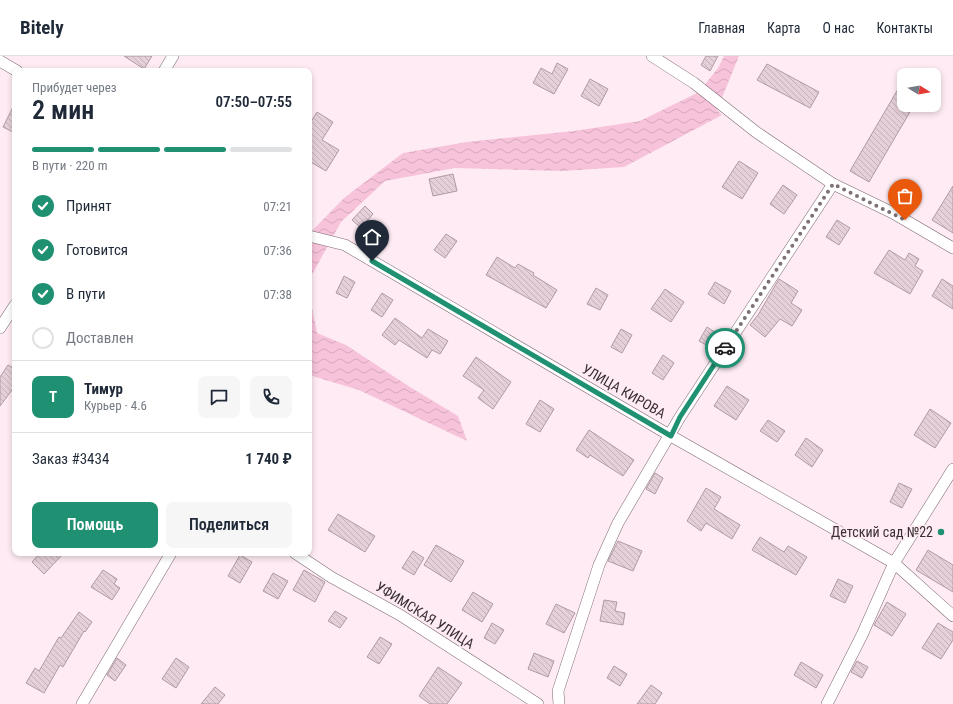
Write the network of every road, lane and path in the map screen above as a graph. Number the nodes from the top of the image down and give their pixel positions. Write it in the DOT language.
graph roads {
  1 [pos="173,56"];
  2 [pos="652,56"];
  3 [pos="0,61"];
  4 [pos="12,68"];
  5 [pos="166,68"];
  6 [pos="833,184"];
  7 [pos="312,237"];
  8 [pos="953,248"];
  9 [pos="12,310"];
  10 [pos="0,328"];
  11 [pos="671,436"];
  12 [pos="953,469"];
  13 [pos="169,556"];
  14 [pos="301,556"];
  15 [pos="894,564"];
  16 [pos="953,616"];
  17 [pos="82,704"];
  18 [pos="538,704"];
  19 [pos="558,704"];
  20 [pos="827,704"];
  1 -- 5 [label="street"];
  2 -- 6 [label="street"];
  3 -- 4 [label="street"];
  6 -- 8 [label="street"];
  6 -- 11 [label="street"];
  7 -- 11 [label="street, УЛИЦА КИРОВА"];
  9 -- 10 [label="street"];
  11 -- 15 [label="street, УЛИЦА КИРОВА"];
  11 -- 19 [label="street"];
  12 -- 15 [label="street"];
  13 -- 17 [label="street"];
  14 -- 18 [label="street, УФИМСКАЯ УЛИЦА"];
  15 -- 16 [label="street, УЛИЦА КИРОВА"];
  15 -- 20 [label="street"];
}
